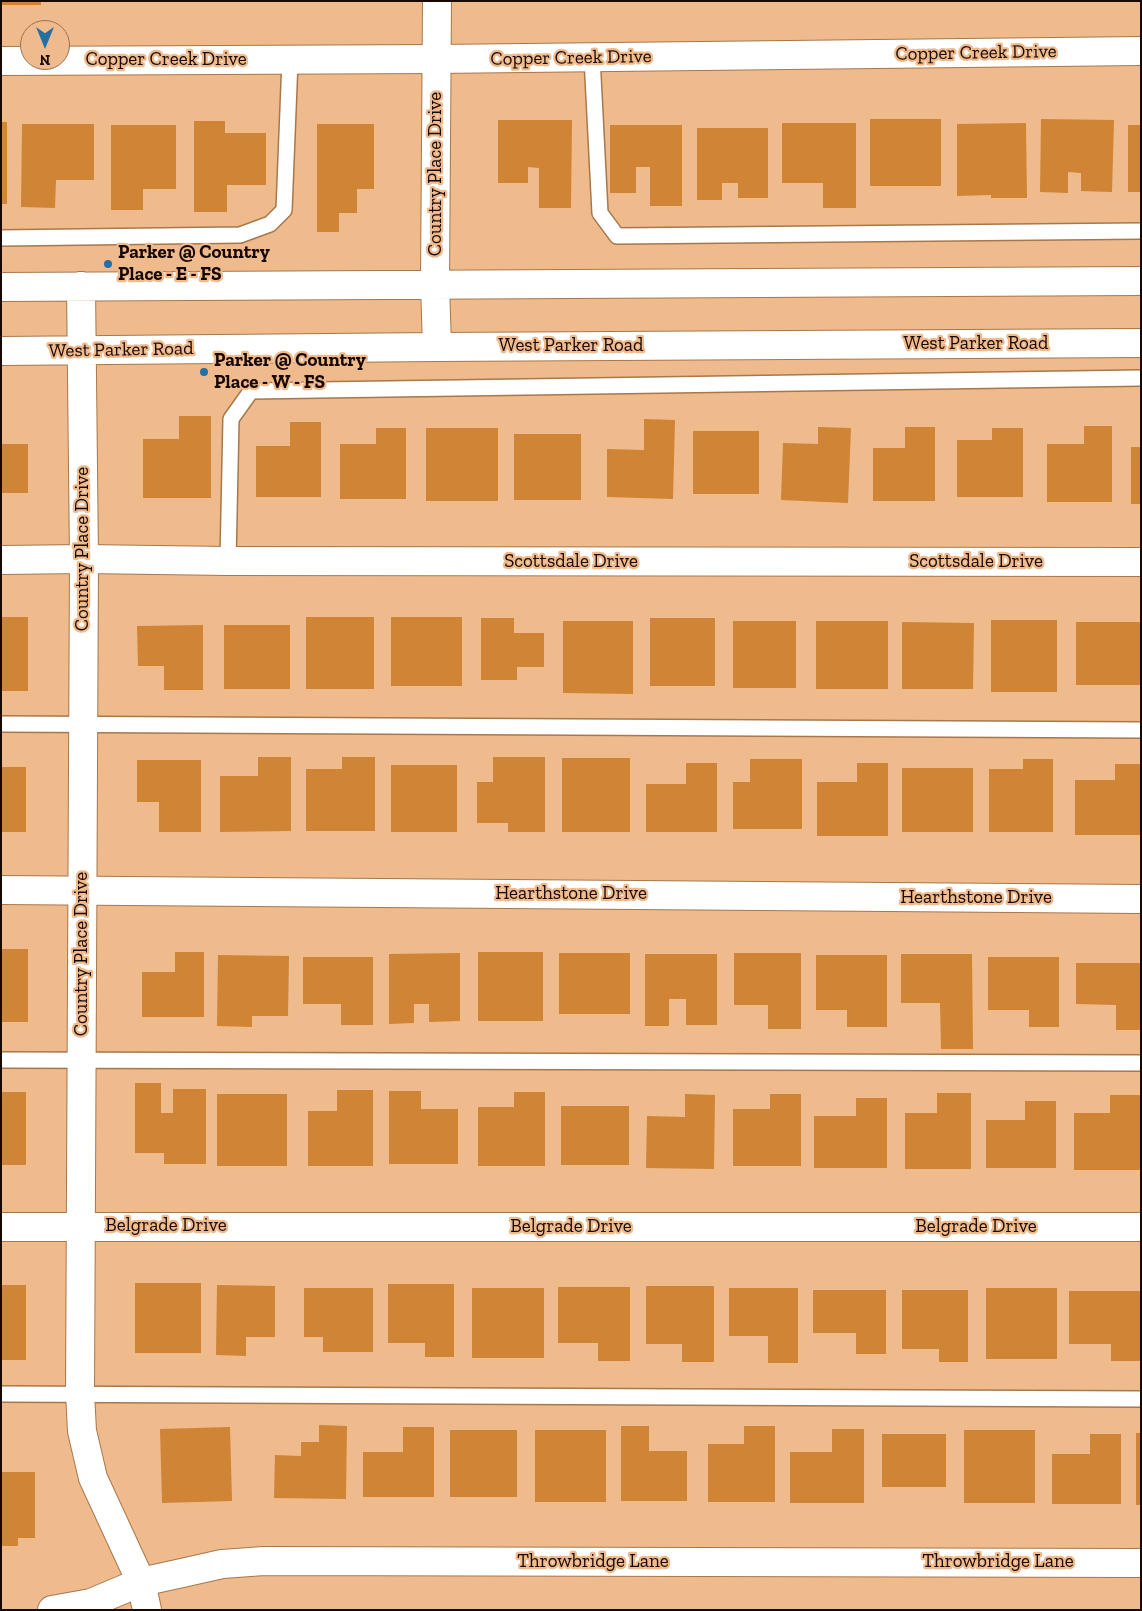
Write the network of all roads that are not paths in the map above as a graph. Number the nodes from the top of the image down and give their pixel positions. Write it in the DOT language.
graph roads {
  1 [pos="437,1"];
  2 [pos="1141,52"];
  3 [pos="592,57"];
  4 [pos="436,59"];
  5 [pos="290,60"];
  6 [pos="1,61"];
  7 [pos="1141,231"];
  8 [pos="1,238"];
  9 [pos="1141,281"];
  10 [pos="435,284"];
  11 [pos="81,286"];
  12 [pos="1,287"];
  13 [pos="1141,343"];
  14 [pos="436,347"];
  15 [pos="1,351"];
  16 [pos="83,351"];
  17 [pos="1141,378"];
  18 [pos="84,559"];
  19 [pos="1,560"];
  20 [pos="228,561"];
  21 [pos="1141,562"];
  22 [pos="84,723"];
  23 [pos="1,724"];
  24 [pos="1141,730"];
  25 [pos="1,890"];
  26 [pos="82,890"];
  27 [pos="1141,899"];
  28 [pos="1,1060"];
  29 [pos="82,1060"];
  30 [pos="1141,1063"];
  31 [pos="80,1226"];
  32 [pos="1,1227"];
  33 [pos="1141,1227"];
  34 [pos="80,1393"];
  35 [pos="1,1394"];
  36 [pos="1141,1399"];
  37 [pos="1141,1563"];
  38 [pos="141,1582"];
  39 [pos="52,1610"];
  40 [pos="146,1610"];
  1 -- 4 [label="street, Country Place Drive"];
  2 -- 3 [label="street, Copper Creek Drive"];
  3 -- 4 [label="street, Copper Creek Drive"];
  3 -- 7 [label="lane"];
  4 -- 5 [label="street, Copper Creek Drive"];
  4 -- 10 [label="street, Country Place Drive"];
  5 -- 6 [label="street, Copper Creek Drive"];
  5 -- 8 [label="lane"];
  9 -- 10 [label="street"];
  10 -- 11 [label="street"];
  10 -- 14 [label="street, Country Place Drive"];
  11 -- 12 [label="street"];
  11 -- 16 [label="street, Country Place Drive"];
  13 -- 14 [label="street, West Parker Road"];
  14 -- 16 [label="street, West Parker Road"];
  15 -- 16 [label="street, West Parker Road"];
  16 -- 18 [label="street, Country Place Drive"];
  17 -- 20 [label="lane"];
  18 -- 19 [label="street, Scottsdale Drive"];
  18 -- 20 [label="street, Scottsdale Drive"];
  18 -- 22 [label="street, Country Place Drive"];
  20 -- 21 [label="street, Scottsdale Drive"];
  22 -- 23 [label="lane"];
  22 -- 24 [label="lane"];
  22 -- 26 [label="street, Country Place Drive"];
  25 -- 26 [label="street, Hearthstone Drive"];
  26 -- 27 [label="street, Hearthstone Drive"];
  26 -- 29 [label="street, Country Place Drive"];
  28 -- 29 [label="lane"];
  29 -- 30 [label="lane"];
  29 -- 31 [label="street, Country Place Drive"];
  31 -- 32 [label="street, Belgrade Drive"];
  31 -- 33 [label="street, Belgrade Drive"];
  31 -- 34 [label="street, Country Place Drive"];
  34 -- 35 [label="lane"];
  34 -- 36 [label="lane"];
  34 -- 38 [label="street, Country Place Drive"];
  37 -- 38 [label="street, Throwbridge Lane"];
  38 -- 39 [label="street, Throwbridge Lane"];
  38 -- 40 [label="street, Country Place Drive"];
}
